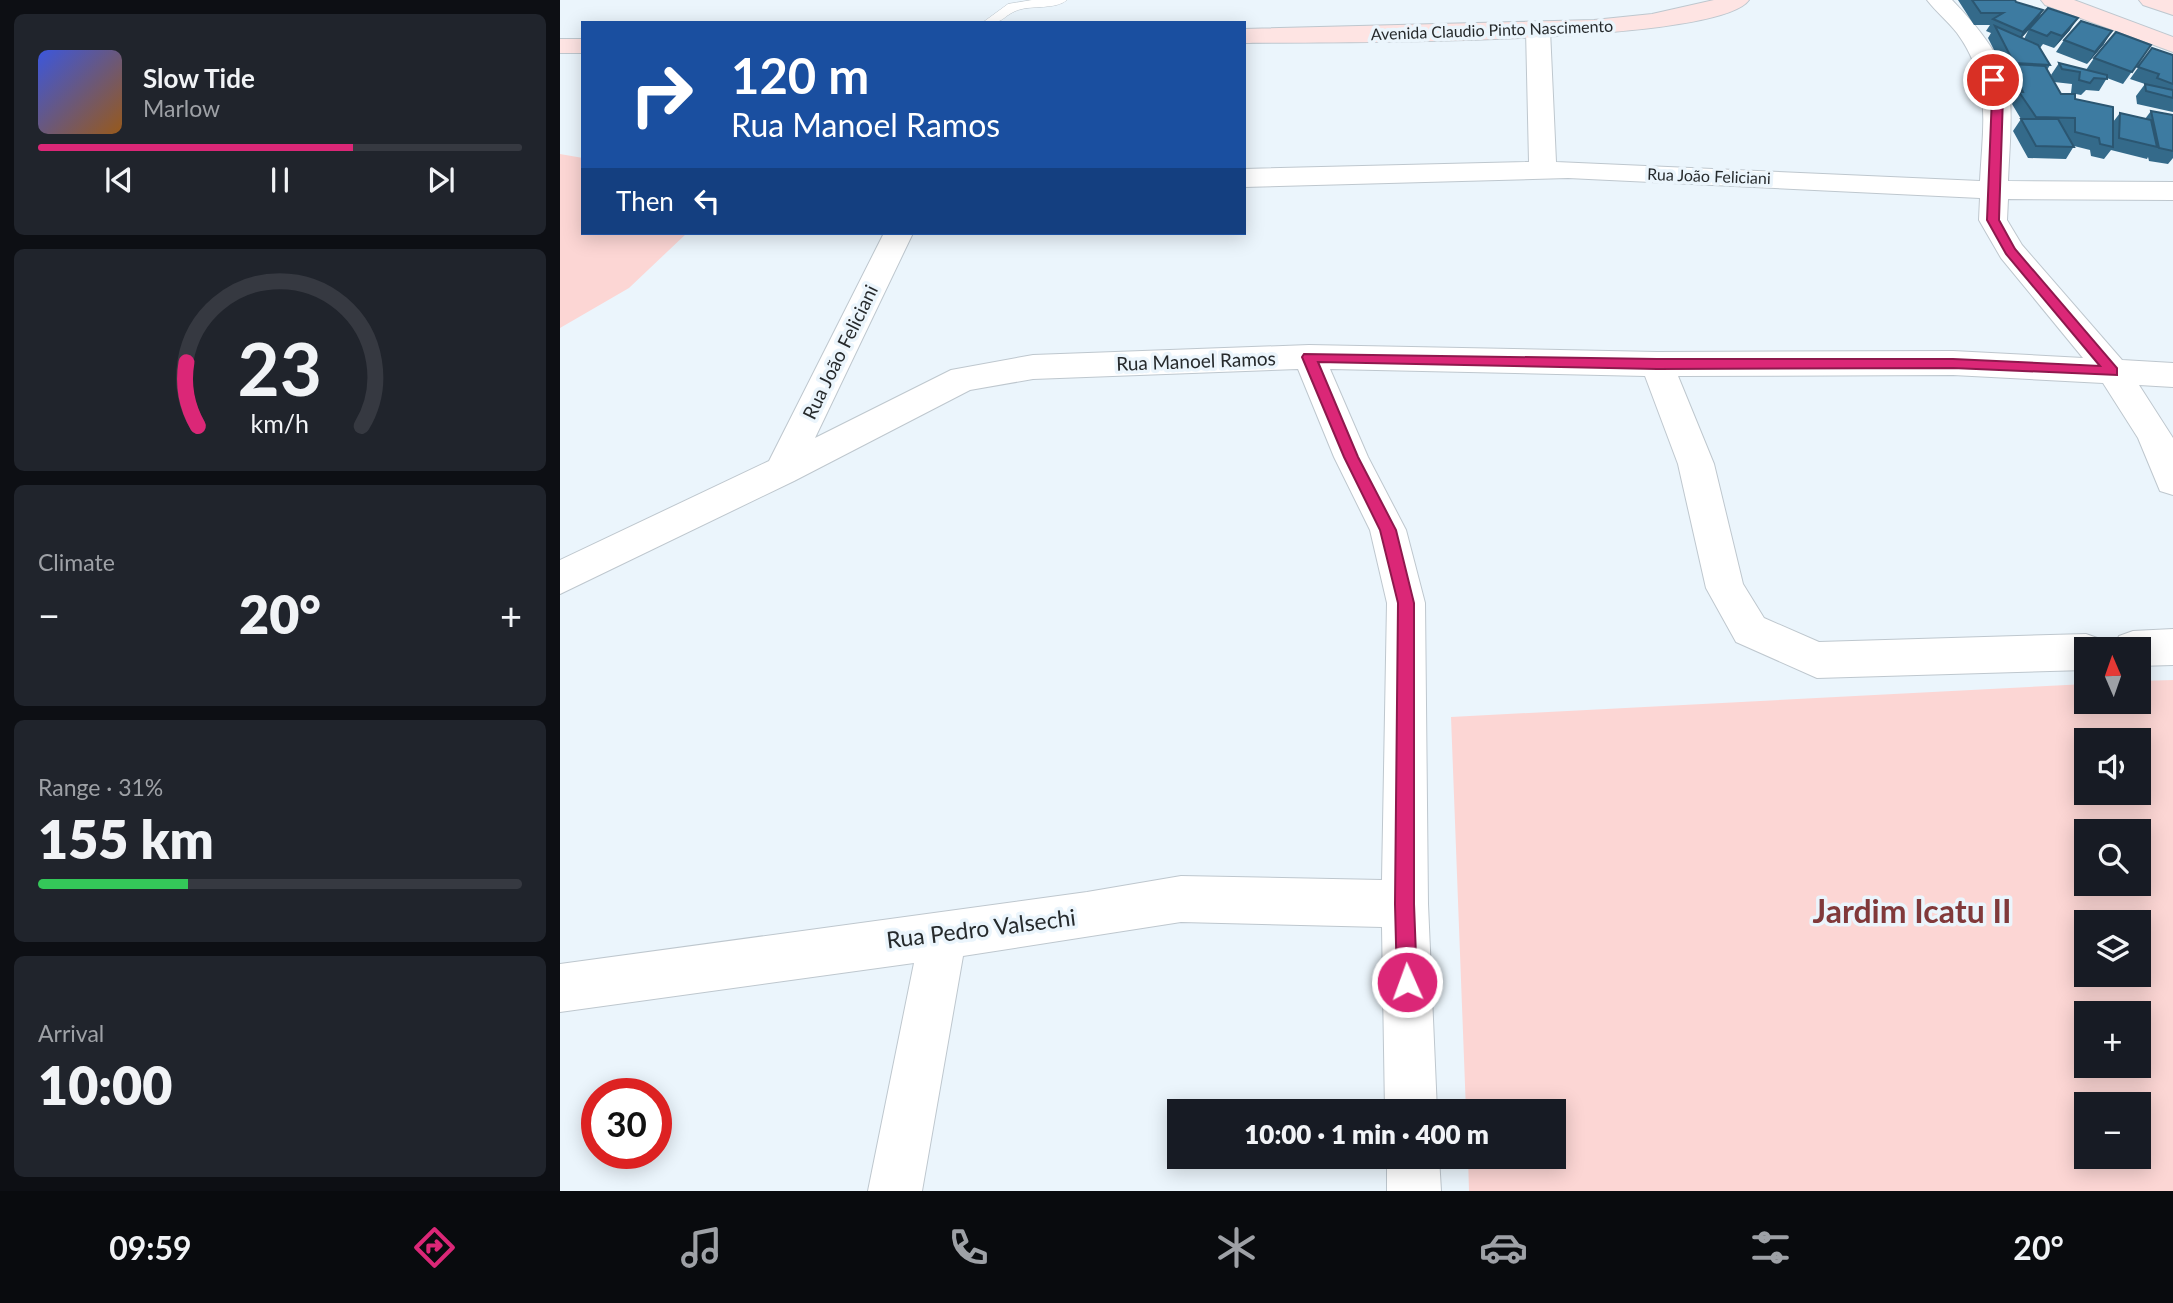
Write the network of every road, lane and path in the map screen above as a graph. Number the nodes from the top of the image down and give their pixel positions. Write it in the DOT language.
graph roads {
  1 [pos="1060,0"];
  2 [pos="1737,0"];
  3 [pos="1939,0"];
  4 [pos="2053,0"];
  5 [pos="2151,0"];
  6 [pos="2173,8"];
  7 [pos="992,21"];
  8 [pos="1538,30"];
  9 [pos="1246,36"];
  10 [pos="560,46"];
  11 [pos="581,46"];
  12 [pos="2173,46"];
  13 [pos="1543,171"];
  14 [pos="1246,178"];
  15 [pos="1995,190"];
  16 [pos="2173,191"];
  17 [pos="897,235"];
  18 [pos="1309,357"];
  19 [pos="1657,364"];
  20 [pos="2113,372"];
  21 [pos="2173,374"];
  22 [pos="782,471"];
  23 [pos="2173,481"];
  24 [pos="560,578"];
  25 [pos="2173,647"];
  26 [pos="2151,648"];
  27 [pos="2074,652"];
  28 [pos="1405,904"];
  29 [pos="943,933"];
  30 [pos="560,988"];
  31 [pos="1411,1099"];
  32 [pos="1413,1169"];
  33 [pos="895,1191"];
  34 [pos="1414,1191"];
  1 -- 7 [label="lane"];
  2 -- 8 [label="main road, Avenida Claudio Pinto Nascimento"];
  3 -- 15 [label="street"];
  4 -- 12 [label="main road"];
  5 -- 6 [label="main road"];
  8 -- 9 [label="main road, Avenida Claudio Pinto Nascimento"];
  8 -- 13 [label="street"];
  10 -- 11 [label="main road"];
  13 -- 14 [label="street, Rua João Feliciani"];
  13 -- 15 [label="street, Rua João Feliciani"];
  15 -- 16 [label="street, Rua João Feliciani"];
  15 -- 20 [label="street"];
  17 -- 22 [label="street, Rua João Feliciani"];
  18 -- 19 [label="street, Rua Manoel Ramos"];
  18 -- 22 [label="street, Rua Manoel Ramos"];
  18 -- 28 [label="street"];
  19 -- 20 [label="street, Rua Manoel Ramos"];
  19 -- 27 [label="street"];
  20 -- 21 [label="street, Rua Manoel Ramos"];
  20 -- 23 [label="street"];
  22 -- 24 [label="street, Rua Manoel Ramos"];
  25 -- 26 [label="street"];
  28 -- 29 [label="street, Rua Pedro Valsechi"];
  28 -- 31 [label="street"];
  29 -- 30 [label="street, Rua Pedro Valsechi"];
  29 -- 33 [label="street"];
  32 -- 34 [label="street"];
}
